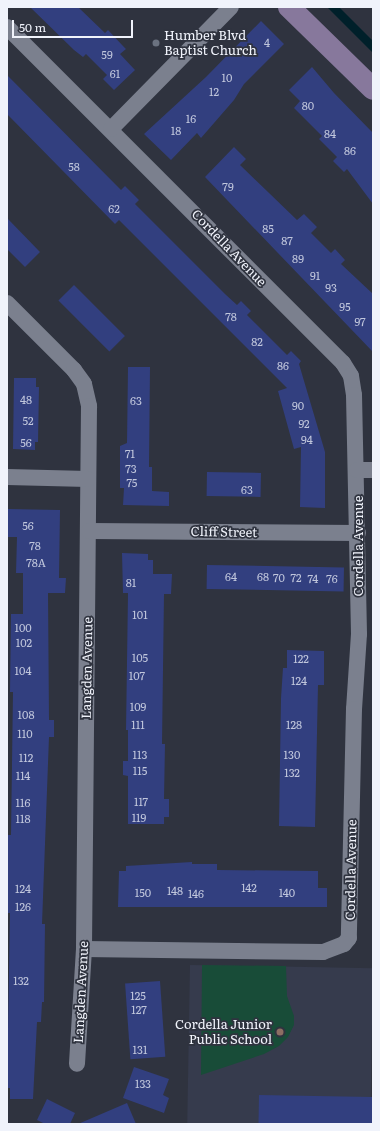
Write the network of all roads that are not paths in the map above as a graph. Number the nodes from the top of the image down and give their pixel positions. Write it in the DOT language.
graph roads {
  1 [pos="231,7"];
  2 [pos="289,7"];
  3 [pos="7,26"];
  4 [pos="373,89"];
  5 [pos="111,129"];
  6 [pos="7,303"];
  7 [pos="365,470"];
  8 [pos="7,477"];
  9 [pos="88,479"];
  10 [pos="89,530"];
  11 [pos="358,533"];
  12 [pos="84,949"];
  13 [pos="77,1064"];
  1 -- 5 [label="street"];
  2 -- 4 [label="street"];
  3 -- 5 [label="street, Cordella Avenue"];
  5 -- 7 [label="street, Cordella Avenue"];
  6 -- 9 [label="street, Langden Avenue"];
  7 -- 11 [label="street, Cordella Avenue"];
  8 -- 9 [label="street"];
  9 -- 10 [label="street, Langden Avenue"];
  10 -- 11 [label="street, Cliff Street"];
  10 -- 12 [label="street, Langden Avenue"];
  11 -- 12 [label="street, Cordella Avenue"];
  12 -- 13 [label="street, Langden Avenue"];
}
